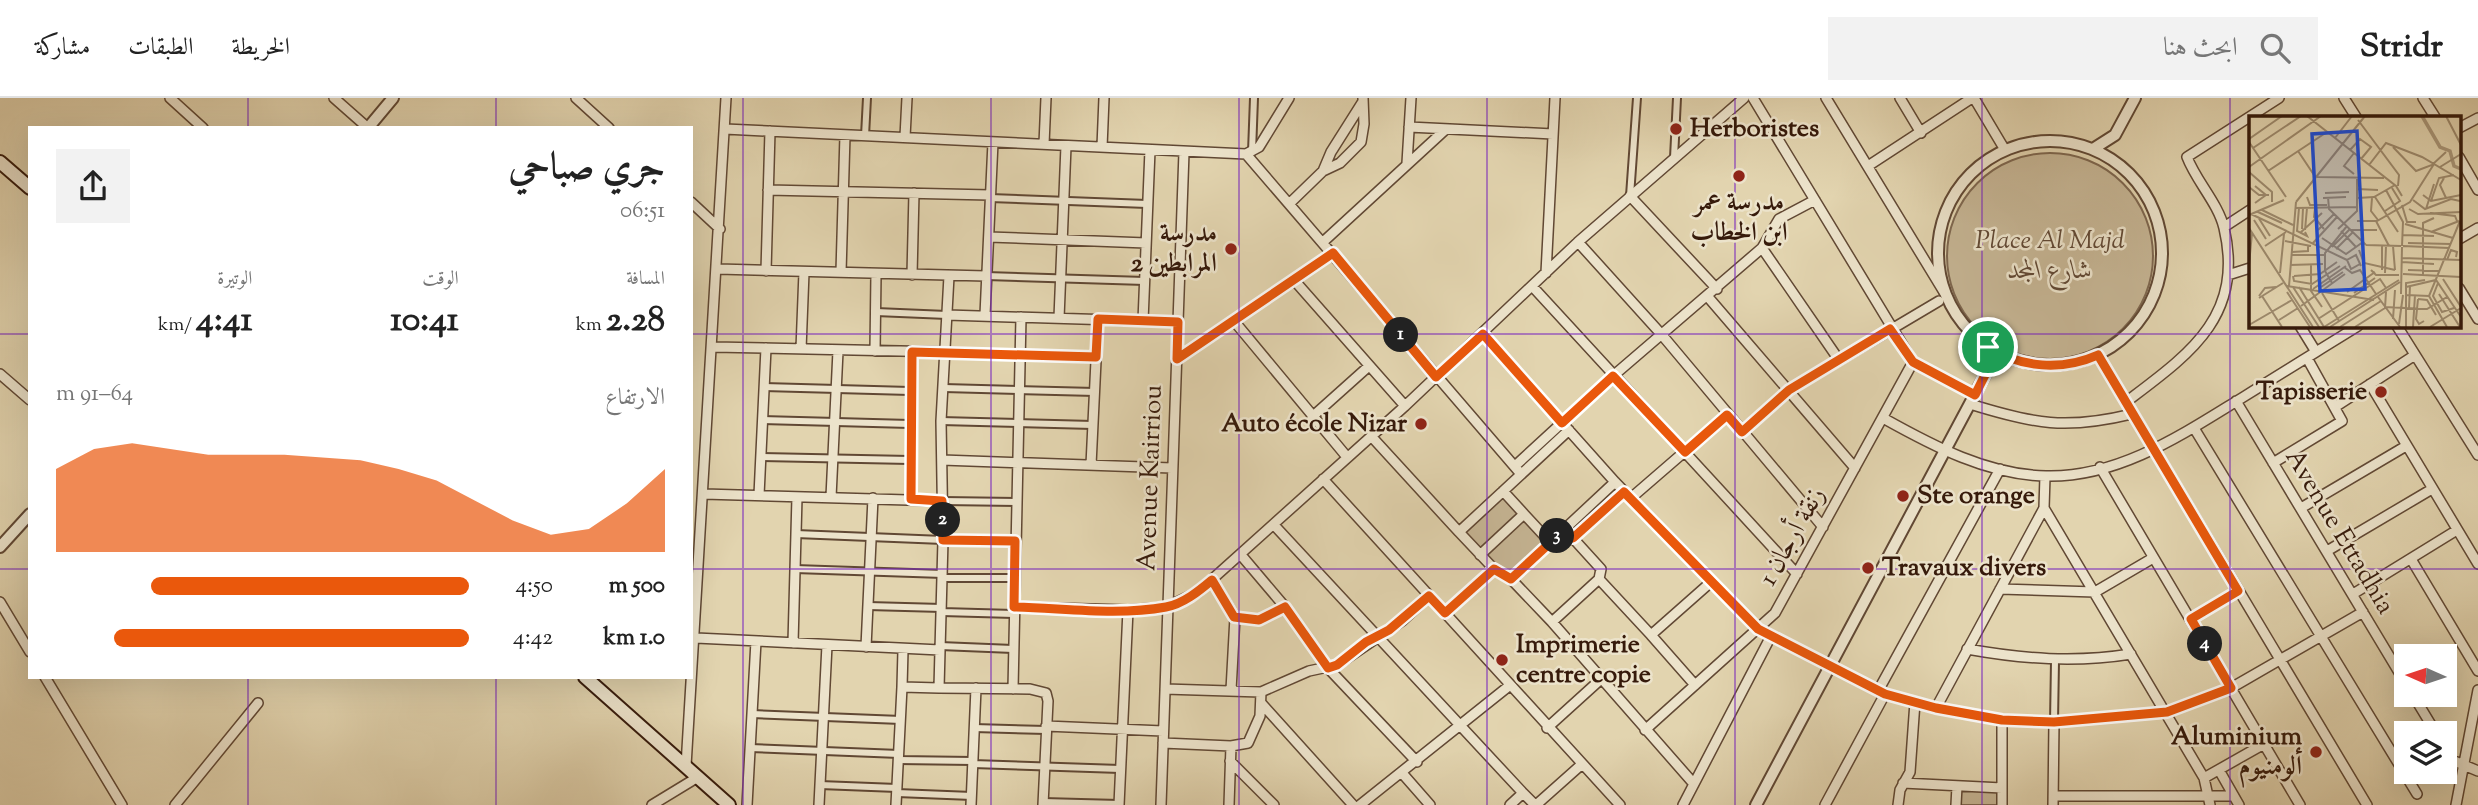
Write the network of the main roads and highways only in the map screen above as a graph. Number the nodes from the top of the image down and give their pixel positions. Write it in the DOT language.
graph roads {
  1 [pos="0,162"];
  2 [pos="28,186"];
  3 [pos="587,679"];
  4 [pos="729,805"];
  1 -- 2 [label="main road"];
  3 -- 4 [label="main road"];
}
